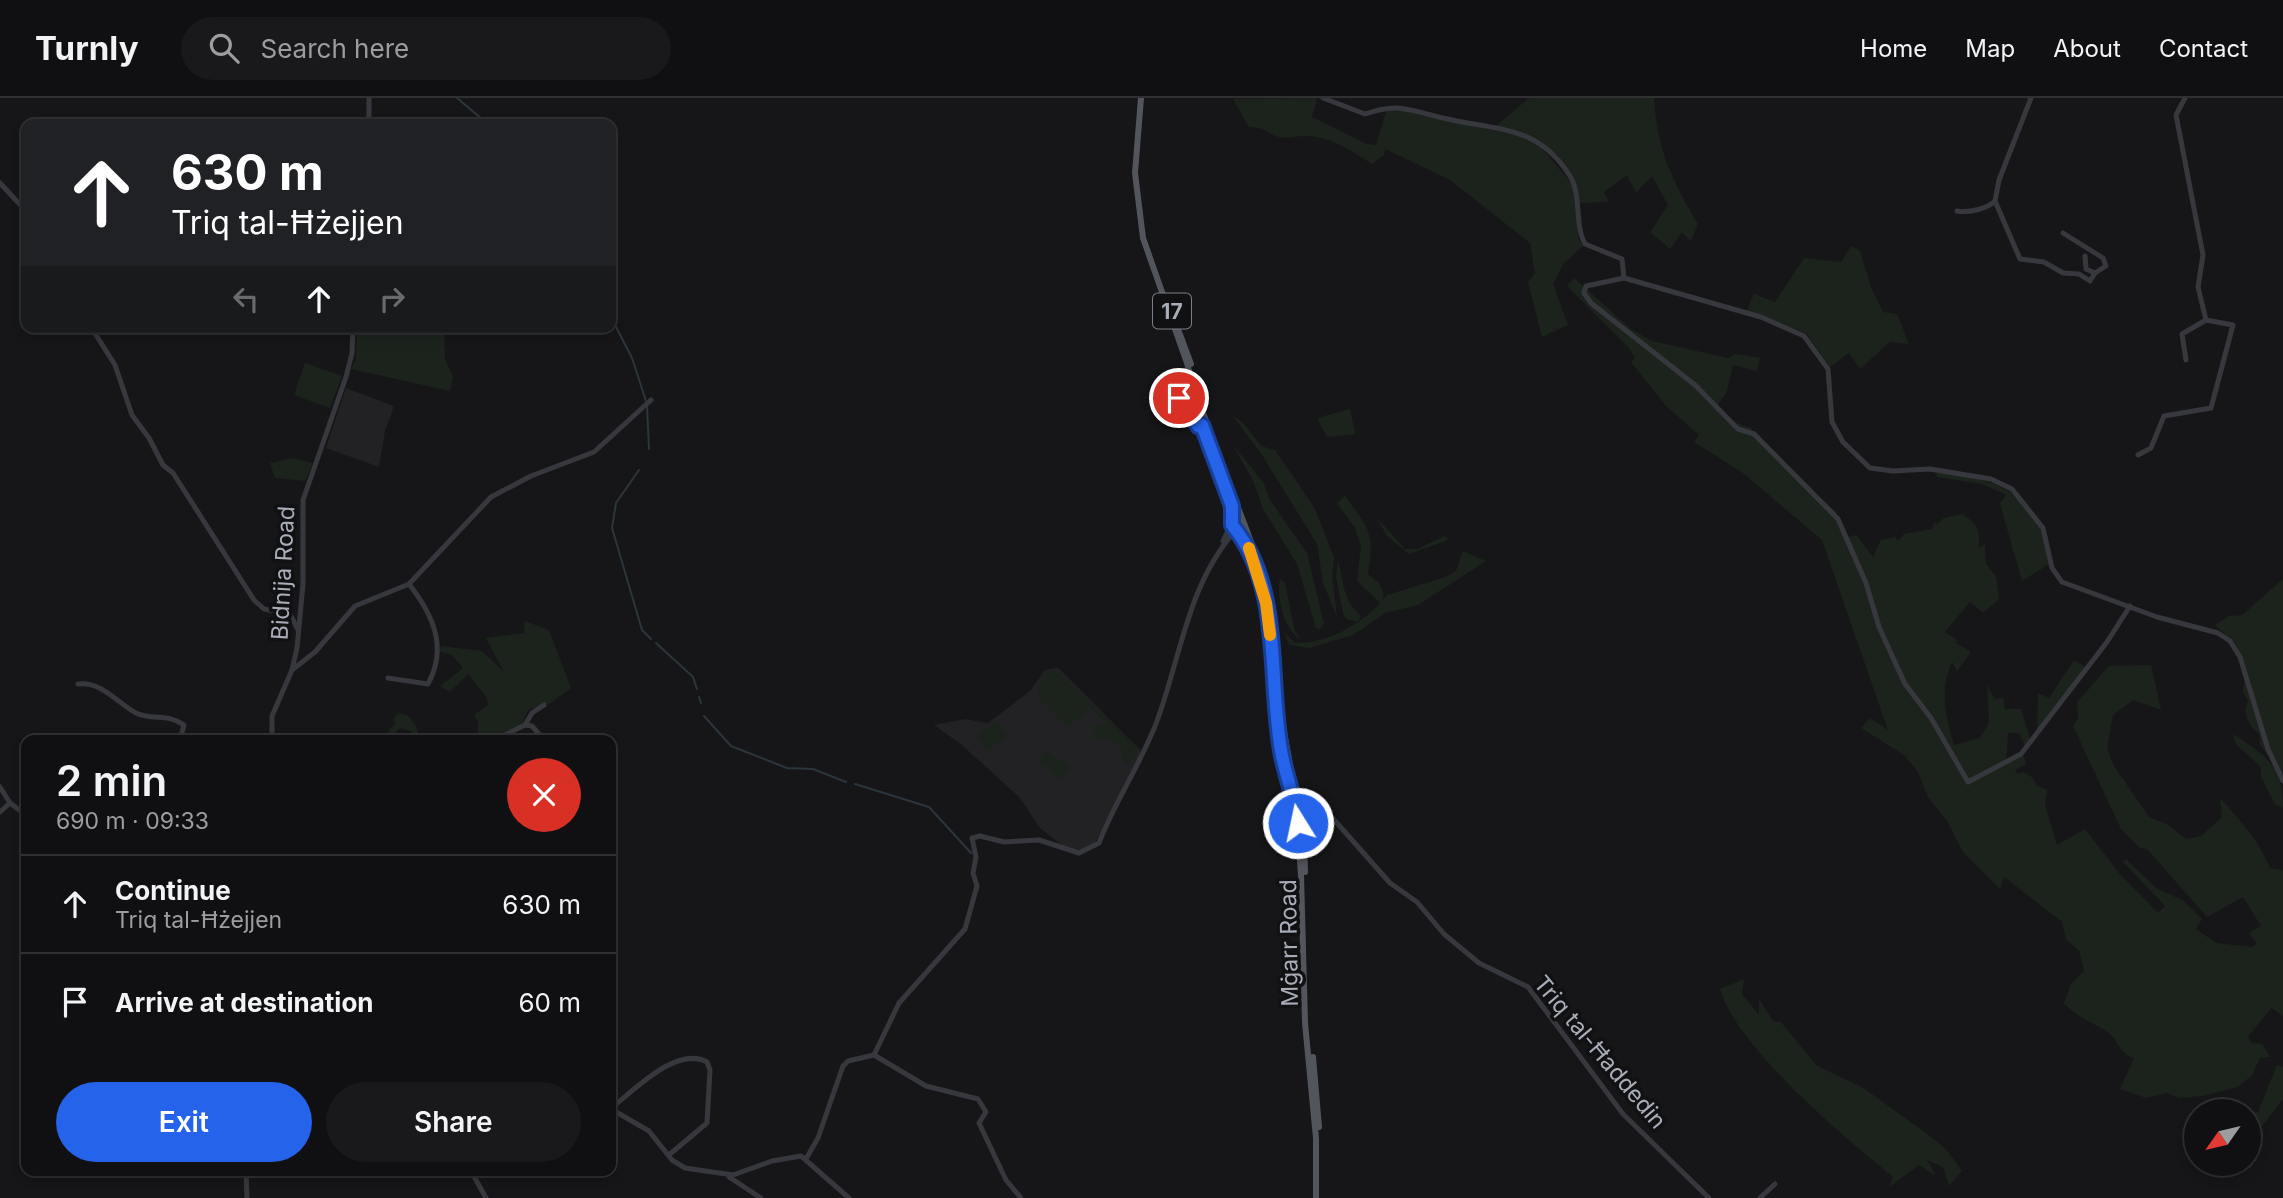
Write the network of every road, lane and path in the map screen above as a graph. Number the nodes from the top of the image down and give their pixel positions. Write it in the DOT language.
graph roads {
  1 [pos="369,98"];
  2 [pos="1142,98"];
  3 [pos="1323,98"];
  4 [pos="2031,98"];
  5 [pos="2185,98"];
  6 [pos="369,119"];
  7 [pos="0,183"];
  8 [pos="1995,201"];
  9 [pos="21,206"];
  10 [pos="1957,211"];
  11 [pos="2063,233"];
  12 [pos="2085,256"];
  13 [pos="2095,273"];
  14 [pos="1624,276"];
  15 [pos="2206,320"];
  16 [pos="95,333"];
  17 [pos="352,333"];
  18 [pos="2186,360"];
  19 [pos="1169,372"];
  20 [pos="651,400"];
  21 [pos="1202,425"];
  22 [pos="2138,455"];
  23 [pos="1243,516"];
  24 [pos="1233,520"];
  25 [pos="1246,524"];
  26 [pos="1237,530"];
  27 [pos="1231,536"];
  28 [pos="1247,543"];
  29 [pos="1220,551"];
  30 [pos="409,584"];
  31 [pos="2130,606"];
  32 [pos="299,634"];
  33 [pos="292,670"];
  34 [pos="388,678"];
  35 [pos="78,684"];
  36 [pos="544,705"];
  37 [pos="525,725"];
  38 [pos="181,735"];
  39 [pos="272,735"];
  40 [pos="505,735"];
  41 [pos="540,735"];
  42 [pos="2283,781"];
  43 [pos="0,787"];
  44 [pos="10,803"];
  45 [pos="1300,808"];
  46 [pos="21,811"];
  47 [pos="0,812"];
  48 [pos="874,1055"];
  49 [pos="616,1105"];
  50 [pos="616,1112"];
  51 [pos="670,1154"];
  52 [pos="806,1159"];
  53 [pos="246,1176"];
  54 [pos="474,1176"];
  55 [pos="728,1176"];
  56 [pos="1774,1184"];
  57 [pos="247,1198"];
  58 [pos="486,1198"];
  59 [pos="761,1198"];
  60 [pos="849,1198"];
  61 [pos="1021,1198"];
  62 [pos="1315,1198"];
  63 [pos="1709,1198"];
  64 [pos="1760,1198"];
  1 -- 6 [label="street"];
  2 -- 21 [label="main road, Mġarr Road / 17"];
  2 -- 23 [label="main road, Mġarr Road / 17"];
  3 -- 14 [label="street"];
  4 -- 8 [label="street"];
  5 -- 15 [label="street"];
  7 -- 9 [label="street"];
  8 -- 10 [label="street"];
  8 -- 13 [label="street"];
  11 -- 13 [label="street"];
  12 -- 13 [label="street"];
  14 -- 31 [label="street"];
  14 -- 31 [label="street"];
  15 -- 18 [label="street"];
  15 -- 22 [label="street"];
  16 -- 32 [label="street"];
  17 -- 32 [label="street, Bidnija Road"];
  19 -- 21 [label="street"];
  20 -- 30 [label="street"];
  21 -- 24 [label="main road, Mġarr Road / 17"];
  23 -- 24 [label="main road"];
  23 -- 25 [label="main road, Mġarr Road"];
  24 -- 26 [label="main road, Mġarr Road / 17"];
  24 -- 29 [label="street"];
  25 -- 26 [label="main road"];
  25 -- 45 [label="main road, Mġarr Road / 17"];
  26 -- 27 [label="street"];
  26 -- 28 [label="main road, Mġarr Road / 17"];
  27 -- 28 [label="street"];
  27 -- 29 [label="street"];
  28 -- 62 [label="main road, Mġarr Road / 17"];
  29 -- 48 [label="street"];
  30 -- 33 [label="street"];
  30 -- 34 [label="street"];
  31 -- 42 [label="street"];
  32 -- 33 [label="street, Bidnija Road"];
  33 -- 39 [label="street, Bidnija Road"];
  35 -- 38 [label="street"];
  36 -- 37 [label="street"];
  37 -- 40 [label="street"];
  37 -- 41 [label="street"];
  43 -- 44 [label="street"];
  44 -- 46 [label="street"];
  44 -- 47 [label="street"];
  45 -- 62 [label="main road, Mġarr Road / 17"];
  45 -- 63 [label="street, Triq tal-Ħaddedin"];
  48 -- 52 [label="street"];
  48 -- 61 [label="street"];
  49 -- 51 [label="street"];
  50 -- 51 [label="street"];
  51 -- 55 [label="street"];
  52 -- 55 [label="street"];
  52 -- 60 [label="street"];
  53 -- 57 [label="street"];
  54 -- 58 [label="street"];
  55 -- 59 [label="street"];
  56 -- 64 [label="street"];
}
